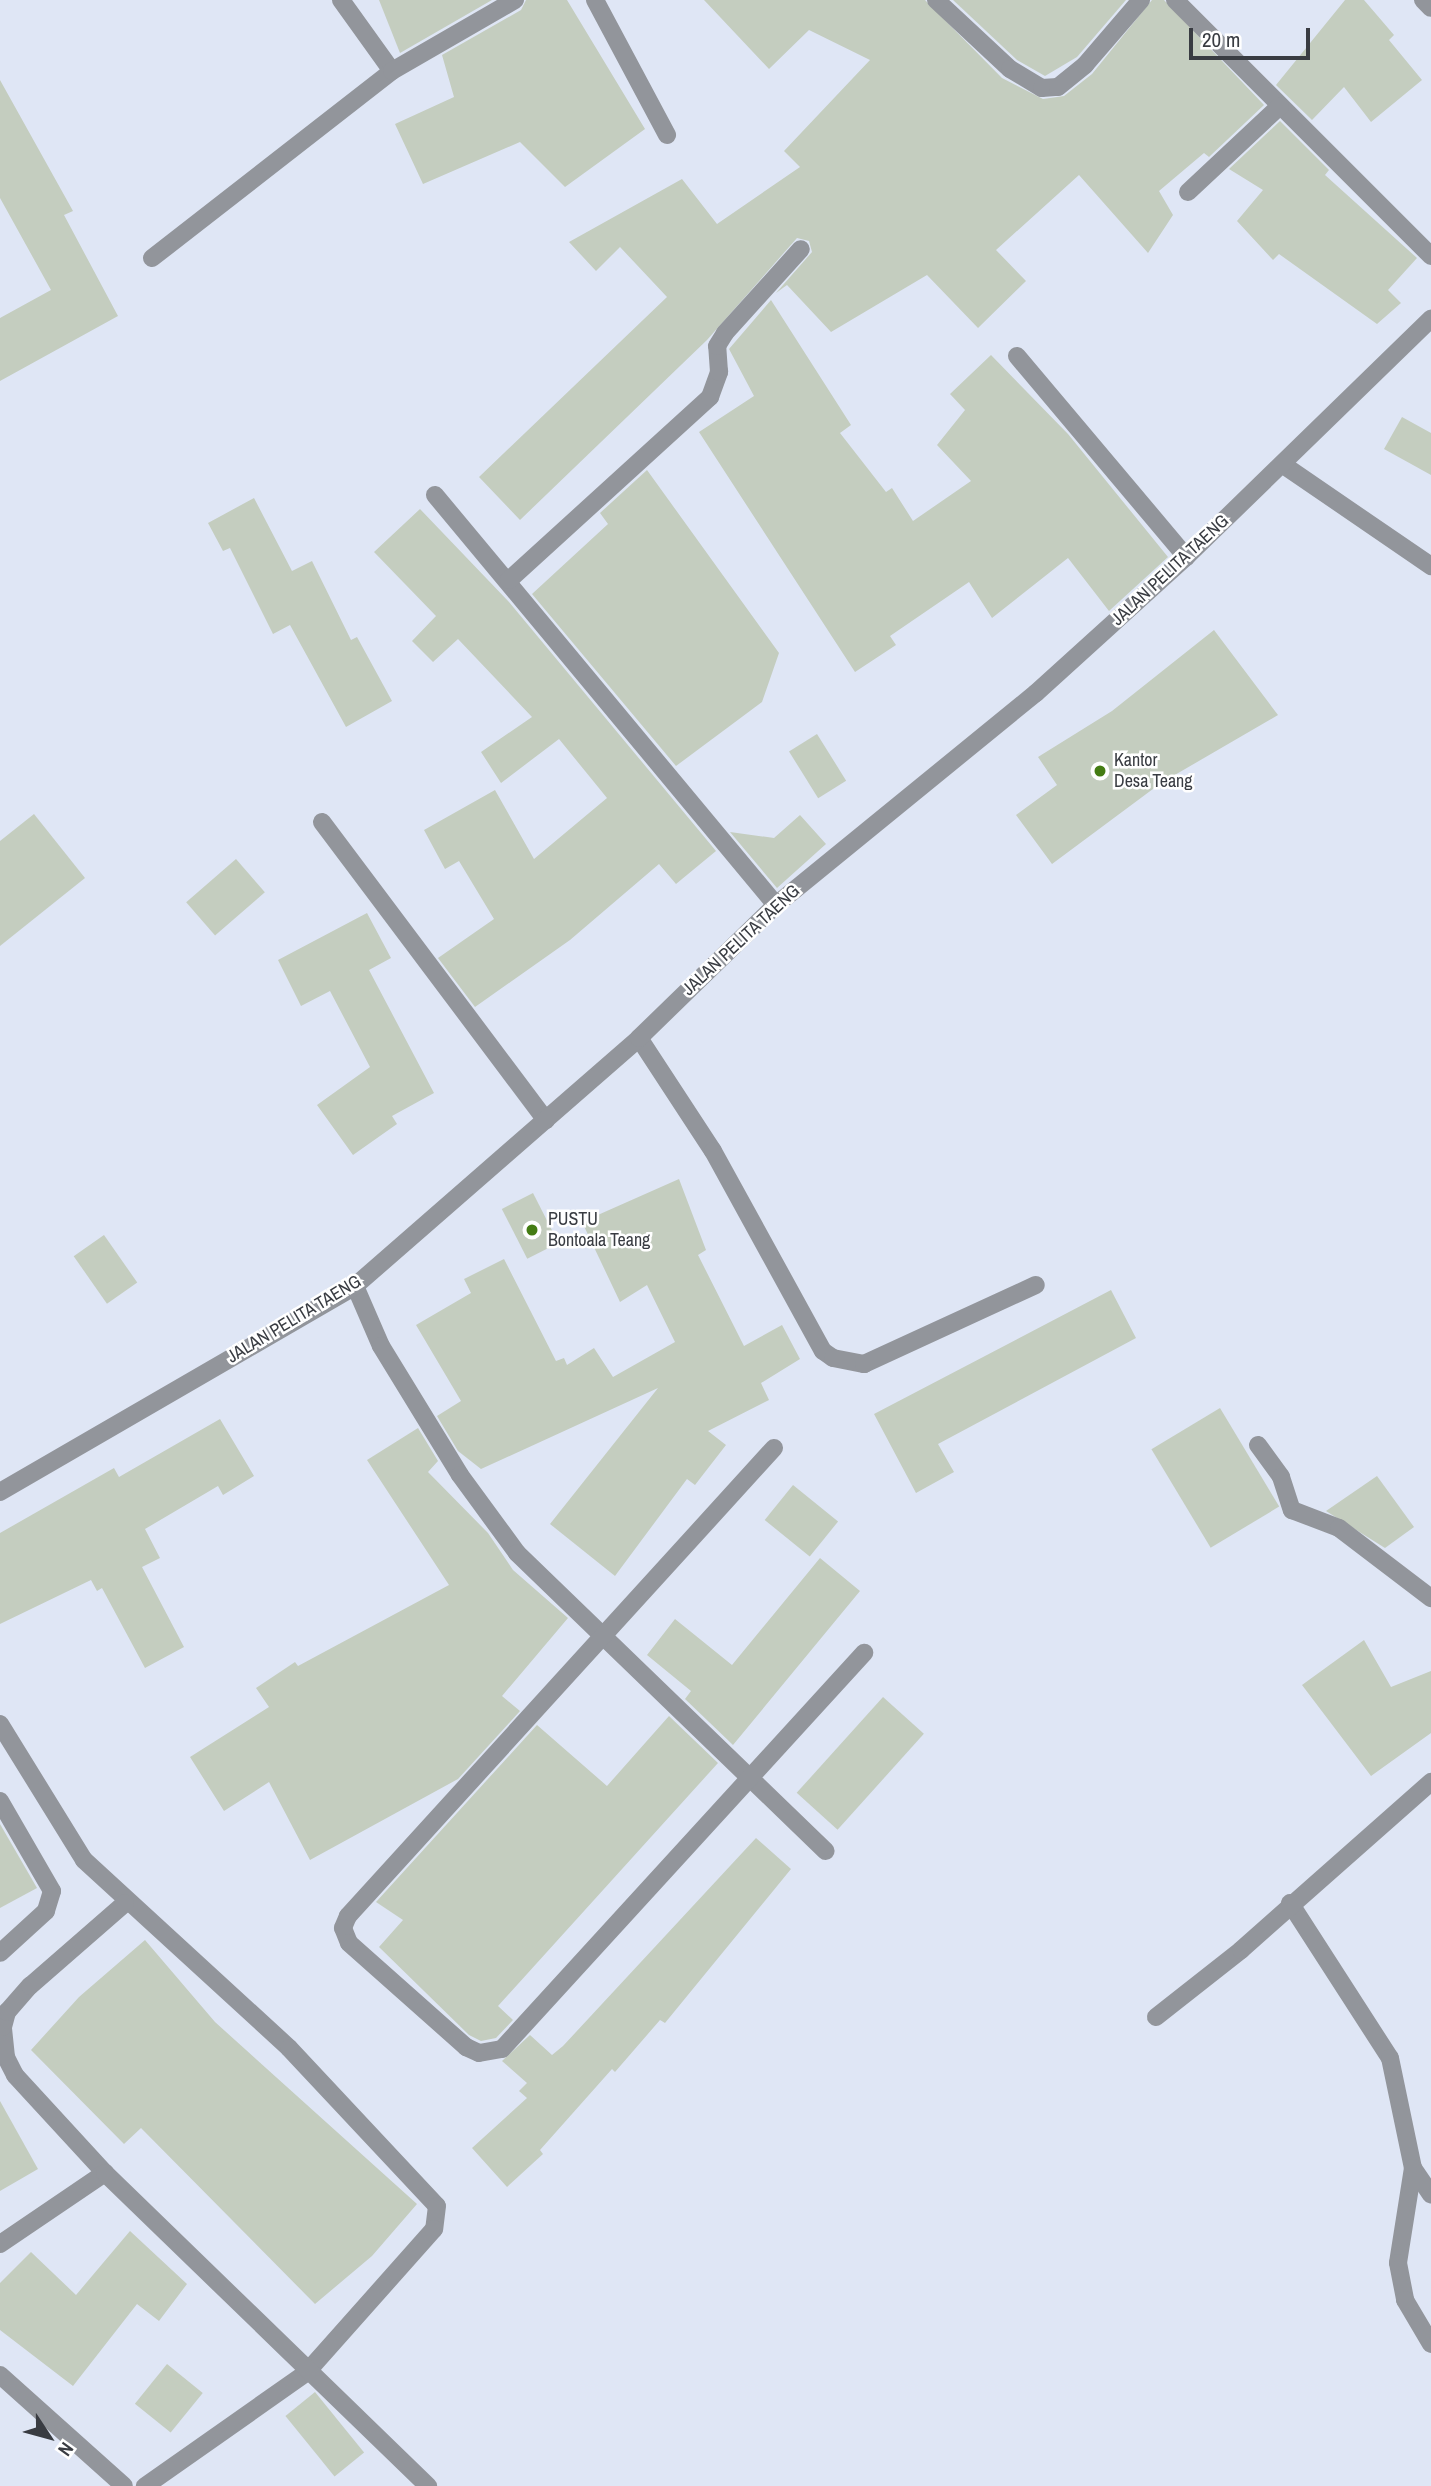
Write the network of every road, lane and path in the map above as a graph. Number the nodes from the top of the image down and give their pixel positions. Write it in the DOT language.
graph roads {
  1 [pos="341,0"];
  2 [pos="515,0"];
  3 [pos="595,0"];
  4 [pos="936,0"];
  5 [pos="1141,0"];
  6 [pos="1175,0"];
  7 [pos="1423,0"];
  8 [pos="1431,8"];
  9 [pos="392,71"];
  10 [pos="1280,106"];
  11 [pos="667,135"];
  12 [pos="1188,192"];
  13 [pos="801,249"];
  14 [pos="1431,256"];
  15 [pos="152,258"];
  16 [pos="1431,319"];
  17 [pos="1017,356"];
  18 [pos="1282,464"];
  19 [pos="435,495"];
  20 [pos="1186,557"];
  21 [pos="1431,566"];
  22 [pos="509,580"];
  23 [pos="322,822"];
  24 [pos="776,905"];
  25 [pos="639,1038"];
  26 [pos="546,1120"];
  27 [pos="1036,1285"];
  28 [pos="355,1286"];
  29 [pos="1258,1445"];
  30 [pos="774,1448"];
  31 [pos="0,1492"];
  32 [pos="1431,1598"];
  33 [pos="605,1638"];
  34 [pos="864,1653"];
  35 [pos="0,1724"];
  36 [pos="754,1777"];
  37 [pos="1431,1782"];
  38 [pos="0,1801"];
  39 [pos="826,1850"];
  40 [pos="125,1903"];
  41 [pos="1290,1903"];
  42 [pos="0,1953"];
  43 [pos="1156,2017"];
  44 [pos="1413,2168"];
  45 [pos="105,2174"];
  46 [pos="1431,2195"];
  47 [pos="0,2244"];
  48 [pos="1431,2344"];
  49 [pos="306,2373"];
  50 [pos="0,2375"];
  51 [pos="124,2486"];
  52 [pos="145,2486"];
  53 [pos="428,2486"];
  1 -- 9 [label="street"];
  2 -- 9 [label="street"];
  3 -- 11 [label="street"];
  4 -- 5 [label="street"];
  6 -- 10 [label="street"];
  7 -- 8 [label="street"];
  9 -- 15 [label="street"];
  10 -- 12 [label="street"];
  10 -- 14 [label="street"];
  13 -- 22 [label="street"];
  16 -- 18 [label="street, JALAN PELITA TAENG"];
  17 -- 20 [label="street"];
  18 -- 20 [label="street, JALAN PELITA TAENG"];
  18 -- 21 [label="street"];
  19 -- 22 [label="street"];
  20 -- 24 [label="street, JALAN PELITA TAENG"];
  22 -- 24 [label="street"];
  23 -- 26 [label="street"];
  24 -- 25 [label="street, JALAN PELITA TAENG"];
  25 -- 26 [label="street, JALAN PELITA TAENG"];
  25 -- 27 [label="street"];
  26 -- 28 [label="street, JALAN PELITA TAENG"];
  28 -- 31 [label="street, JALAN PELITA TAENG"];
  28 -- 33 [label="street"];
  29 -- 32 [label="street"];
  30 -- 33 [label="street"];
  33 -- 36 [label="street"];
  33 -- 36 [label="street"];
  34 -- 36 [label="street"];
  35 -- 40 [label="street"];
  36 -- 39 [label="street"];
  37 -- 41 [label="street"];
  38 -- 42 [label="street"];
  40 -- 45 [label="street"];
  40 -- 49 [label="street"];
  41 -- 43 [label="street"];
  41 -- 44 [label="street"];
  44 -- 46 [label="street"];
  44 -- 48 [label="street"];
  45 -- 47 [label="street"];
  45 -- 49 [label="street"];
  49 -- 52 [label="street"];
  49 -- 53 [label="street"];
  50 -- 51 [label="street"];
}
